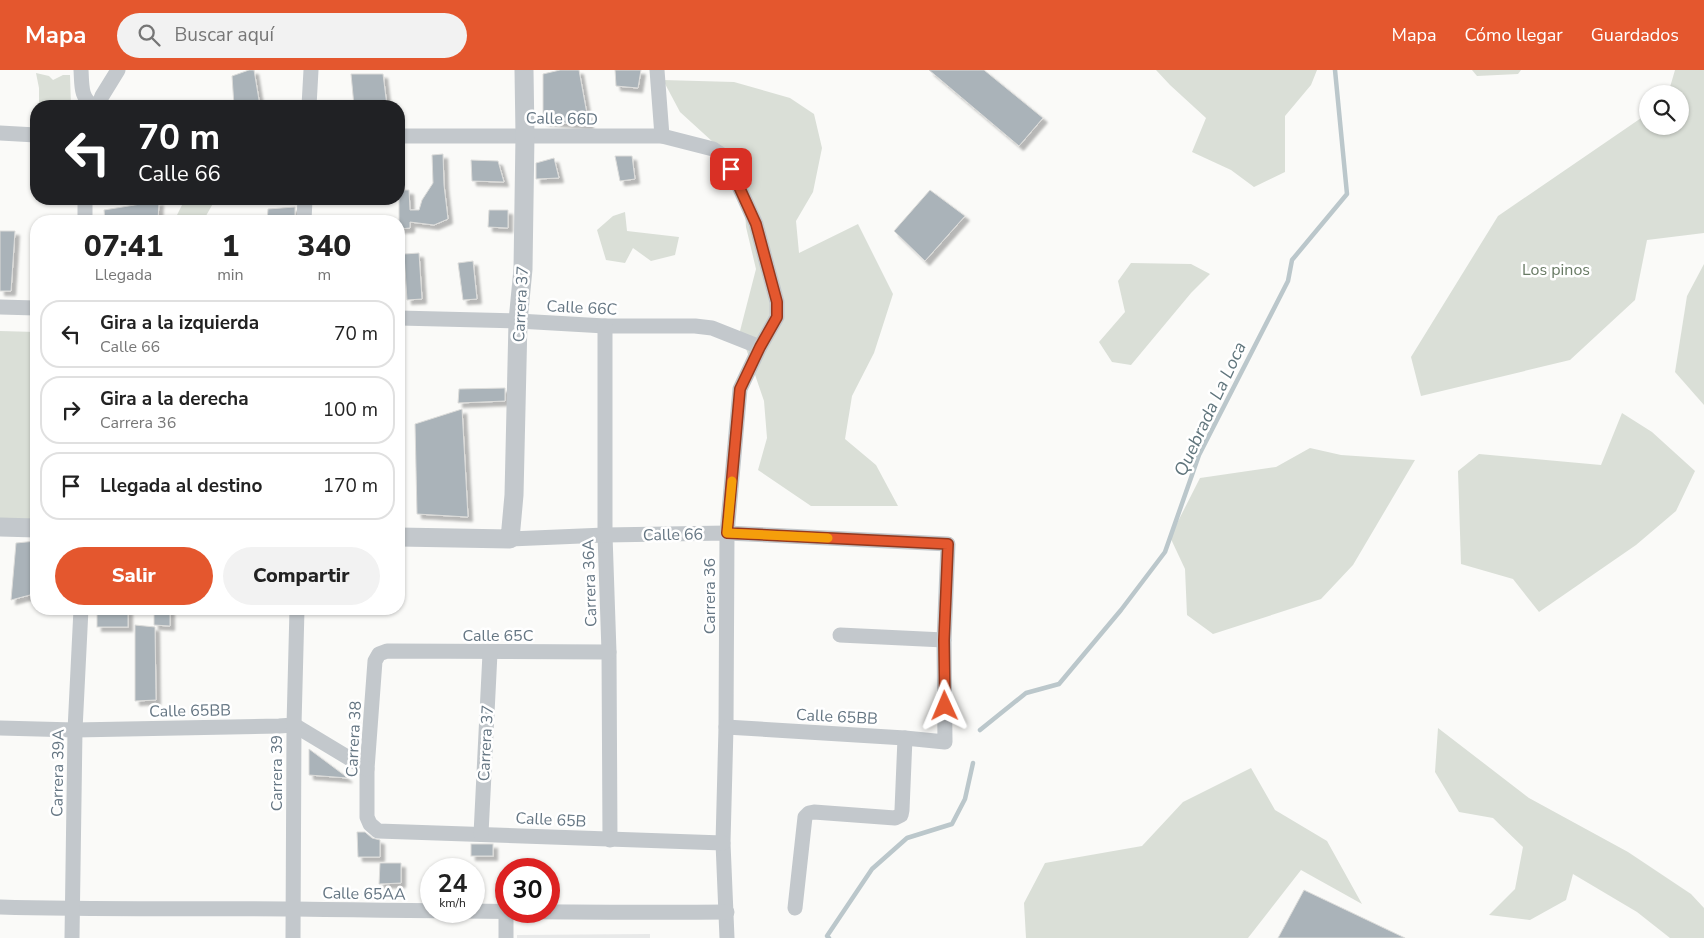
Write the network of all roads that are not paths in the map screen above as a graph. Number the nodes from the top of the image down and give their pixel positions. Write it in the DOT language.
graph roads {
  1 [pos="81,70"];
  2 [pos="118,70"];
  3 [pos="312,70"];
  4 [pos="524,70"];
  5 [pos="657,70"];
  6 [pos="86,100"];
  7 [pos="100,100"];
  8 [pos="310,100"];
  9 [pos="0,133"];
  10 [pos="30,135"];
  11 [pos="525,135"];
  12 [pos="405,136"];
  13 [pos="662,136"];
  14 [pos="722,155"];
  15 [pos="0,307"];
  16 [pos="30,308"];
  17 [pos="405,318"];
  18 [pos="518,321"];
  19 [pos="605,326"];
  20 [pos="760,347"];
  21 [pos="0,527"];
  22 [pos="30,528"];
  23 [pos="727,533"];
  24 [pos="605,535"];
  25 [pos="405,537"];
  26 [pos="510,539"];
  27 [pos="81,615"];
  28 [pos="297,615"];
  29 [pos="840,635"];
  30 [pos="944,640"];
  31 [pos="387,651"];
  32 [pos="609,652"];
  33 [pos="490,653"];
  34 [pos="294,725"];
  35 [pos="726,727"];
  36 [pos="0,728"];
  37 [pos="75,730"];
  38 [pos="905,738"];
  39 [pos="367,769"];
  40 [pos="378,831"];
  41 [pos="481,834"];
  42 [pos="610,840"];
  43 [pos="723,843"];
  44 [pos="0,907"];
  45 [pos="795,908"];
  46 [pos="73,909"];
  47 [pos="293,909"];
  48 [pos="727,912"];
  49 [pos="495,913"];
  50 [pos="560,913"];
  51 [pos="506,923"];
  52 [pos="72,938"];
  53 [pos="293,938"];
  54 [pos="506,938"];
  55 [pos="727,938"];
  1 -- 6 [label="street"];
  2 -- 7 [label="street"];
  3 -- 8 [label="street"];
  4 -- 11 [label="street, Carrera 37"];
  5 -- 13 [label="street"];
  9 -- 10 [label="street"];
  11 -- 12 [label="street, Calle 66D"];
  11 -- 13 [label="street, Calle 66D"];
  11 -- 18 [label="street, Carrera 37"];
  13 -- 14 [label="street, Calle 66D"];
  14 -- 20 [label="street, Carrera 36"];
  15 -- 16 [label="street"];
  17 -- 18 [label="street, Calle 66C"];
  18 -- 19 [label="street, Calle 66C"];
  18 -- 26 [label="street, Carrera 37"];
  19 -- 20 [label="street, Calle 66C"];
  19 -- 24 [label="street, Carrera 36A"];
  20 -- 23 [label="street, Carrera 36"];
  21 -- 22 [label="street"];
  23 -- 24 [label="street, Calle 66"];
  23 -- 30 [label="street, Calle 66"];
  23 -- 35 [label="street, Carrera 36"];
  24 -- 26 [label="street, Calle 66"];
  24 -- 32 [label="street, Carrera 36A"];
  25 -- 26 [label="street, Calle 66"];
  27 -- 37 [label="street, Carrera 39A"];
  28 -- 34 [label="street, Carrera 39"];
  29 -- 30 [label="street"];
  30 -- 38 [label="street, Calle 65BB"];
  31 -- 33 [label="street, Calle 65C"];
  31 -- 39 [label="street, Carrera 38"];
  32 -- 33 [label="street, Calle 65C"];
  32 -- 42 [label="street, Carrera 36A"];
  33 -- 41 [label="street, Carrera 37"];
  34 -- 37 [label="street, Calle 65BB"];
  34 -- 39 [label="street"];
  34 -- 47 [label="street, Carrera 39"];
  35 -- 38 [label="street, Calle 65BB"];
  35 -- 43 [label="street, Carrera 36"];
  36 -- 37 [label="street, Calle 65BB"];
  37 -- 46 [label="street, Carrera 39A"];
  38 -- 45 [label="street"];
  39 -- 40 [label="street, Carrera 38"];
  40 -- 41 [label="street, Calle 65B"];
  41 -- 42 [label="street, Calle 65B"];
  42 -- 43 [label="street, Calle 65B"];
  43 -- 48 [label="street, Carrera 36"];
  44 -- 46 [label="street, Calle 65AA"];
  46 -- 47 [label="street, Calle 65AA"];
  46 -- 52 [label="street, Carrera 39A"];
  47 -- 49 [label="street, Calle 65AA"];
  47 -- 53 [label="street, Carrera 39"];
  48 -- 50 [label="street, Calle 65AA"];
  48 -- 55 [label="street, Carrera 36"];
  51 -- 54 [label="street"];
}
